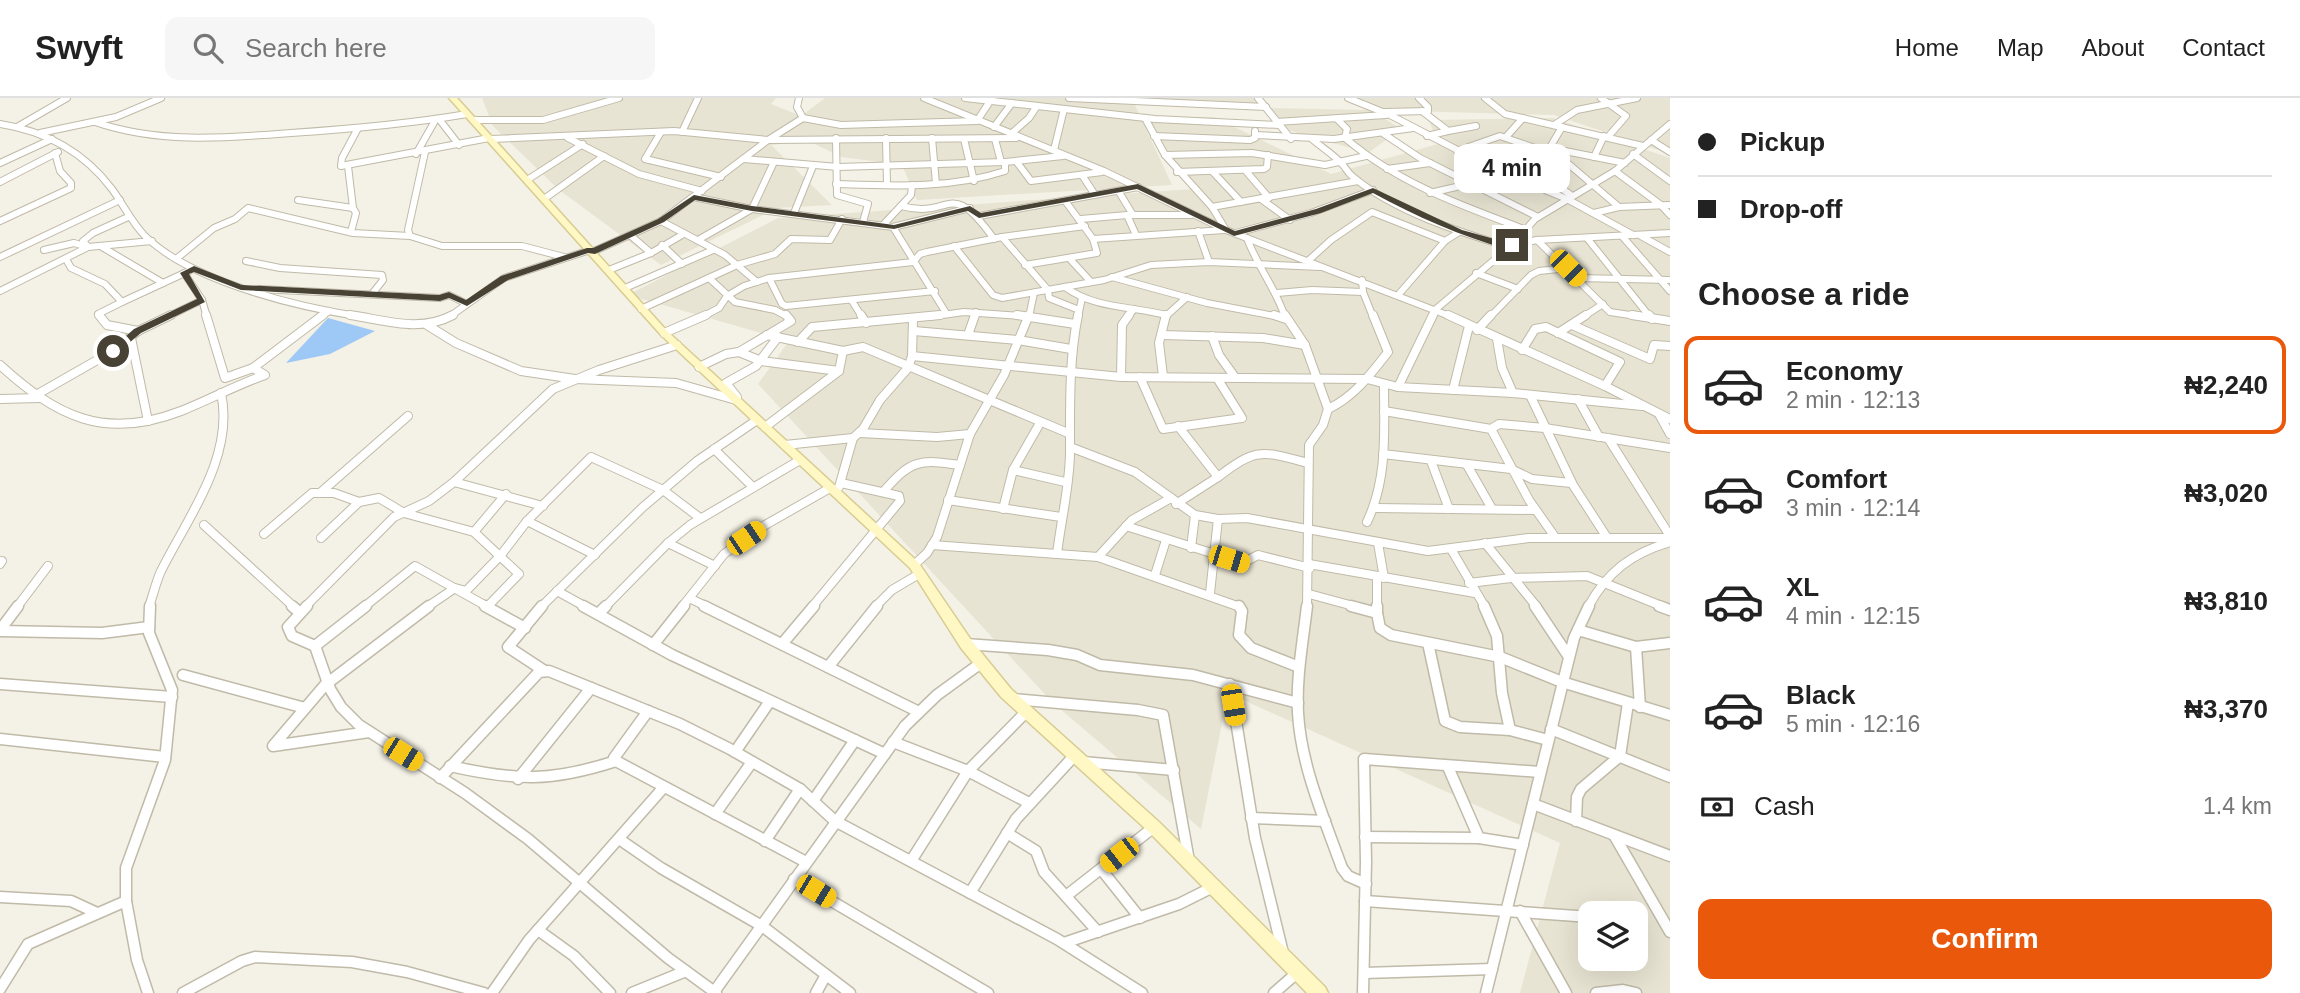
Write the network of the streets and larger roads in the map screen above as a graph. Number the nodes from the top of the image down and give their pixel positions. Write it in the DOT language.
graph roads {
  1 [pos="67,98"];
  2 [pos="161,98"];
  3 [pos="453,98"];
  4 [pos="617,98"];
  5 [pos="698,98"];
  6 [pos="799,98"];
  7 [pos="924,98"];
  8 [pos="967,98"];
  9 [pos="1069,98"];
  10 [pos="1231,98"];
  11 [pos="1258,98"];
  12 [pos="1348,98"];
  13 [pos="1419,98"];
  14 [pos="1485,98"];
  15 [pos="1601,98"];
  16 [pos="1637,98"];
  17 [pos="992,99"];
  18 [pos="1123,100"];
  19 [pos="1145,101"];
  20 [pos="1012,103"];
  21 [pos="1608,103"];
  22 [pos="1037,106"];
  23 [pos="1201,106"];
  24 [pos="1235,106"];
  25 [pos="1266,107"];
  26 [pos="1064,109"];
  27 [pos="1422,111"];
  28 [pos="1386,113"];
  29 [pos="470,117"];
  30 [pos="803,118"];
  31 [pos="1145,118"];
  32 [pos="1523,118"];
  33 [pos="437,119"];
  34 [pos="1155,119"];
  35 [pos="1337,119"];
  36 [pos="977,121"];
  37 [pos="95,122"];
  38 [pos="874,122"];
  39 [pos="1207,122"];
  40 [pos="1278,124"];
  41 [pos="1670,124"];
  42 [pos="2,125"];
  43 [pos="1255,125"];
  44 [pos="1554,125"];
  45 [pos="1476,126"];
  46 [pos="17,127"];
  47 [pos="994,127"];
  48 [pos="1562,127"];
  49 [pos="1413,128"];
  50 [pos="357,130"];
  51 [pos="1448,131"];
  52 [pos="661,132"];
  53 [pos="682,132"];
  54 [pos="38,134"];
  55 [pos="1384,134"];
  56 [pos="1011,135"];
  57 [pos="1255,135"];
  58 [pos="563,136"];
  59 [pos="1154,136"];
  60 [pos="1427,136"];
  61 [pos="1506,137"];
  62 [pos="1606,137"];
  63 [pos="490,138"];
  64 [pos="836,138"];
  65 [pos="876,138"];
  66 [pos="886,138"];
  67 [pos="932,138"];
  68 [pos="1020,138"];
  69 [pos="1345,138"];
  70 [pos="52,139"];
  71 [pos="768,139"];
  72 [pos="964,139"];
  73 [pos="995,139"];
  74 [pos="1291,139"];
  75 [pos="1651,139"];
  76 [pos="1313,140"];
  77 [pos="583,144"];
  78 [pos="1670,144"];
  79 [pos="459,145"];
  80 [pos="1660,145"];
  81 [pos="68,146"];
  82 [pos="1643,146"];
  83 [pos="1549,149"];
  84 [pos="1054,150"];
  85 [pos="1536,150"];
  86 [pos="1457,151"];
  87 [pos="425,152"];
  88 [pos="1670,152"];
  89 [pos="55,153"];
  90 [pos="1219,153"];
  91 [pos="416,154"];
  92 [pos="1633,154"];
  93 [pos="1165,155"];
  94 [pos="1268,155"];
  95 [pos="604,156"];
  96 [pos="1068,156"];
  97 [pos="1366,156"];
  98 [pos="1594,157"];
  99 [pos="744,159"];
  100 [pos="1016,160"];
  101 [pos="774,162"];
  102 [pos="1003,162"];
  103 [pos="0,163"];
  104 [pos="968,163"];
  105 [pos="1430,163"];
  106 [pos="1625,163"];
  107 [pos="934,164"];
  108 [pos="1555,164"];
  109 [pos="1343,165"];
  110 [pos="348,166"];
  111 [pos="813,166"];
  112 [pos="888,166"];
  113 [pos="838,167"];
  114 [pos="1388,169"];
  115 [pos="1494,170"];
  116 [pos="1537,170"];
  117 [pos="1104,171"];
  118 [pos="1212,171"];
  119 [pos="1228,171"];
  120 [pos="1246,171"];
  121 [pos="1615,171"];
  122 [pos="1177,172"];
  123 [pos="1527,174"];
  124 [pos="1082,175"];
  125 [pos="721,177"];
  126 [pos="1669,179"];
  127 [pos="527,180"];
  128 [pos="974,181"];
  129 [pos="1358,181"];
  130 [pos="0,182"];
  131 [pos="836,184"];
  132 [pos="936,184"];
  133 [pos="1469,184"];
  134 [pos="1591,184"];
  135 [pos="887,185"];
  136 [pos="912,185"];
  137 [pos="1138,187"];
  138 [pos="1373,190"];
  139 [pos="702,191"];
  140 [pos="1119,192"];
  141 [pos="1430,193"];
  142 [pos="1095,195"];
  143 [pos="1570,197"];
  144 [pos="694,198"];
  145 [pos="1265,198"];
  146 [pos="544,199"];
  147 [pos="120,200"];
  148 [pos="298,200"];
  149 [pos="1066,202"];
  150 [pos="1241,202"];
  151 [pos="1661,205"];
  152 [pos="1670,205"];
  153 [pos="901,206"];
  154 [pos="1212,207"];
  155 [pos="1619,207"];
  156 [pos="353,208"];
  157 [pos="970,208"];
  158 [pos="752,209"];
  159 [pos="794,213"];
  160 [pos="1594,213"];
  161 [pos="1130,215"];
  162 [pos="1161,215"];
  163 [pos="1194,215"];
  164 [pos="1670,215"];
  165 [pos="979,216"];
  166 [pos="128,217"];
  167 [pos="1538,217"];
  168 [pos="842,219"];
  169 [pos="661,220"];
  170 [pos="1290,220"];
  171 [pos="0,221"];
  172 [pos="863,222"];
  173 [pos="1083,223"];
  174 [pos="883,225"];
  175 [pos="894,227"];
  176 [pos="1524,229"];
  177 [pos="1226,230"];
  178 [pos="1198,231"];
  179 [pos="351,232"];
  180 [pos="1459,232"];
  181 [pos="1171,233"];
  182 [pos="1234,233"];
  183 [pos="1670,233"];
  184 [pos="630,235"];
  185 [pos="682,235"];
  186 [pos="1136,235"];
  187 [pos="1636,235"];
  188 [pos="410,236"];
  189 [pos="1622,236"];
  190 [pos="1002,237"];
  191 [pos="1247,238"];
  192 [pos="1587,238"];
  193 [pos="993,239"];
  194 [pos="1093,239"];
  195 [pos="698,240"];
  196 [pos="1537,240"];
  197 [pos="1445,241"];
  198 [pos="152,242"];
  199 [pos="662,244"];
  200 [pos="101,246"];
  201 [pos="954,246"];
  202 [pos="1511,246"];
  203 [pos="88,247"];
  204 [pos="44,250"];
  205 [pos="712,250"];
  206 [pos="591,251"];
  207 [pos="1670,252"];
  208 [pos="651,253"];
  209 [pos="0,257"];
  210 [pos="565,257"];
  211 [pos="1069,258"];
  212 [pos="66,259"];
  213 [pos="176,259"];
  214 [pos="1309,260"];
  215 [pos="246,261"];
  216 [pos="913,262"];
  217 [pos="1209,262"];
  218 [pos="682,264"];
  219 [pos="1261,264"];
  220 [pos="737,265"];
  221 [pos="1025,265"];
  222 [pos="1329,267"];
  223 [pos="1568,268"];
  224 [pos="194,269"];
  225 [pos="609,270"];
  226 [pos="184,273"];
  227 [pos="1476,274"];
  228 [pos="1112,277"];
  229 [pos="709,278"];
  230 [pos="769,278"];
  231 [pos="1578,278"];
  232 [pos="1622,278"];
  233 [pos="1362,279"];
  234 [pos="1666,280"];
  235 [pos="757,282"];
  236 [pos="1091,282"];
  237 [pos="163,283"];
  238 [pos="1065,287"];
  239 [pos="241,288"];
  240 [pos="625,288"];
  241 [pos="1518,289"];
  242 [pos="0,290"];
  243 [pos="1048,290"];
  244 [pos="935,291"];
  245 [pos="1670,291"];
  246 [pos="1363,292"];
  247 [pos="1034,293"];
  248 [pos="1277,293"];
  249 [pos="1399,294"];
  250 [pos="372,295"];
  251 [pos="727,296"];
  252 [pos="1187,297"];
  253 [pos="1082,298"];
  254 [pos="202,300"];
  255 [pos="852,301"];
  256 [pos="122,302"];
  257 [pos="467,304"];
  258 [pos="1603,304"];
  259 [pos="641,309"];
  260 [pos="1133,309"];
  261 [pos="1436,309"];
  262 [pos="1079,310"];
  263 [pos="329,311"];
  264 [pos="976,312"];
  265 [pos="946,313"];
  266 [pos="1029,316"];
  267 [pos="1166,316"];
  268 [pos="913,319"];
  269 [pos="1286,319"];
  270 [pos="1652,319"];
  271 [pos="1670,321"];
  272 [pos="866,323"];
  273 [pos="1075,324"];
  274 [pos="427,325"];
  275 [pos="1572,325"];
  276 [pos="1473,328"];
  277 [pos="138,331"];
  278 [pos="914,331"];
  279 [pos="664,332"];
  280 [pos="1558,333"];
  281 [pos="767,335"];
  282 [pos="968,335"];
  283 [pos="1163,335"];
  284 [pos="778,337"];
  285 [pos="1212,337"];
  286 [pos="131,338"];
  287 [pos="1497,339"];
  288 [pos="1018,340"];
  289 [pos="798,342"];
  290 [pos="677,345"];
  291 [pos="1305,345"];
  292 [pos="1670,346"];
  293 [pos="1071,349"];
  294 [pos="1522,350"];
  295 [pos="843,351"];
  296 [pos="739,352"];
  297 [pos="912,356"];
  298 [pos="761,361"];
  299 [pos="0,365"];
  300 [pos="1006,366"];
  301 [pos="699,367"];
  302 [pos="253,368"];
  303 [pos="908,368"];
  304 [pos="839,371"];
  305 [pos="1073,373"];
  306 [pos="1163,376"];
  307 [pos="1234,376"];
  308 [pos="1317,376"];
  309 [pos="1121,377"];
  310 [pos="1140,377"];
  311 [pos="1217,378"];
  312 [pos="575,379"];
  313 [pos="1367,379"];
  314 [pos="1384,384"];
  315 [pos="1605,386"];
  316 [pos="1398,387"];
  317 [pos="1453,390"];
  318 [pos="221,393"];
  319 [pos="1513,393"];
  320 [pos="1530,395"];
  321 [pos="38,396"];
  322 [pos="0,399"];
  323 [pos="1578,399"];
  324 [pos="736,400"];
  325 [pos="990,401"];
  326 [pos="1648,407"];
  327 [pos="1328,409"];
  328 [pos="746,410"];
  329 [pos="1670,410"];
  330 [pos="1384,411"];
  331 [pos="1658,412"];
  332 [pos="408,416"];
  333 [pos="1670,419"];
  334 [pos="148,421"];
  335 [pos="761,423"];
  336 [pos="1040,423"];
  337 [pos="1178,426"];
  338 [pos="1545,428"];
  339 [pos="1491,429"];
  340 [pos="1068,433"];
  341 [pos="970,434"];
  342 [pos="857,435"];
  343 [pos="1670,435"];
  344 [pos="1604,438"];
  345 [pos="785,445"];
  346 [pos="1070,447"];
  347 [pos="1670,448"];
  348 [pos="715,449"];
  349 [pos="1382,454"];
  350 [pos="800,460"];
  351 [pos="1431,461"];
  352 [pos="1308,464"];
  353 [pos="1467,465"];
  354 [pos="960,466"];
  355 [pos="1013,470"];
  356 [pos="1511,470"];
  357 [pos="1219,477"];
  358 [pos="454,482"];
  359 [pos="1065,482"];
  360 [pos="1571,483"];
  361 [pos="752,487"];
  362 [pos="836,488"];
  363 [pos="663,490"];
  364 [pos="884,491"];
  365 [pos="320,493"];
  366 [pos="506,494"];
  367 [pos="948,500"];
  368 [pos="1174,501"];
  369 [pos="359,502"];
  370 [pos="542,506"];
  371 [pos="1491,507"];
  372 [pos="1376,508"];
  373 [pos="1003,509"];
  374 [pos="1449,509"];
  375 [pos="1535,510"];
  376 [pos="404,513"];
  377 [pos="1195,515"];
  378 [pos="1061,517"];
  379 [pos="700,518"];
  380 [pos="1218,519"];
  381 [pos="527,521"];
  382 [pos="1367,522"];
  383 [pos="204,524"];
  384 [pos="1126,526"];
  385 [pos="1306,530"];
  386 [pos="877,531"];
  387 [pos="474,532"];
  388 [pos="264,534"];
  389 [pos="1606,536"];
  390 [pos="1555,537"];
  391 [pos="321,538"];
  392 [pos="1670,539"];
  393 [pos="1166,540"];
  394 [pos="668,542"];
  395 [pos="1378,543"];
  396 [pos="1485,543"];
  397 [pos="932,545"];
  398 [pos="1191,548"];
  399 [pos="1451,549"];
  400 [pos="1057,554"];
  401 [pos="501,555"];
  402 [pos="595,555"];
  403 [pos="1214,555"];
  404 [pos="1098,557"];
  405 [pos="48,566"];
  406 [pos="715,566"];
  407 [pos="1310,566"];
  408 [pos="917,570"];
  409 [pos="1155,575"];
  410 [pos="1381,577"];
  411 [pos="1511,578"];
  412 [pos="1603,581"];
  413 [pos="1469,583"];
  414 [pos="455,588"];
  415 [pos="557,591"];
  416 [pos="1210,593"];
  417 [pos="1475,593"];
  418 [pos="1309,594"];
  419 [pos="691,599"];
  420 [pos="488,606"];
  421 [pos="1670,610"];
  422 [pos="299,612"];
  423 [pos="1377,613"];
  424 [pos="598,614"];
  425 [pos="149,627"];
  426 [pos="525,628"];
  427 [pos="1578,630"];
  428 [pos="0,631"];
  429 [pos="1428,643"];
  430 [pos="1670,643"];
  431 [pos="782,644"];
  432 [pos="966,644"];
  433 [pos="653,645"];
  434 [pos="315,646"];
  435 [pos="1636,647"];
  436 [pos="1500,657"];
  437 [pos="1569,657"];
  438 [pos="981,663"];
  439 [pos="828,667"];
  440 [pos="1299,667"];
  441 [pos="544,670"];
  442 [pos="183,675"];
  443 [pos="1562,682"];
  444 [pos="0,684"];
  445 [pos="1230,684"];
  446 [pos="326,685"];
  447 [pos="591,688"];
  448 [pos="172,697"];
  449 [pos="1013,699"];
  450 [pos="770,701"];
  451 [pos="1628,702"];
  452 [pos="1298,703"];
  453 [pos="1640,707"];
  454 [pos="305,708"];
  455 [pos="648,711"];
  456 [pos="1027,711"];
  457 [pos="919,712"];
  458 [pos="1670,715"];
  459 [pos="1510,730"];
  460 [pos="369,732"];
  461 [pos="1550,735"];
  462 [pos="0,739"];
  463 [pos="855,740"];
  464 [pos="893,742"];
  465 [pos="735,752"];
  466 [pos="885,754"];
  467 [pos="1620,756"];
  468 [pos="165,757"];
  469 [pos="1079,759"];
  470 [pos="616,761"];
  471 [pos="752,762"];
  472 [pos="450,766"];
  473 [pos="1448,767"];
  474 [pos="1174,770"];
  475 [pos="968,771"];
  476 [pos="1541,772"];
  477 [pos="1670,777"];
  478 [pos="440,778"];
  479 [pos="519,779"];
  480 [pos="664,787"];
  481 [pos="800,789"];
  482 [pos="813,801"];
  483 [pos="1029,803"];
  484 [pos="1533,804"];
  485 [pos="715,814"];
  486 [pos="1251,818"];
  487 [pos="835,821"];
  488 [pos="1325,821"];
  489 [pos="1576,821"];
  490 [pos="1154,827"];
  491 [pos="1007,833"];
  492 [pos="1614,835"];
  493 [pos="1365,837"];
  494 [pos="1479,838"];
  495 [pos="619,839"];
  496 [pos="765,841"];
  497 [pos="1523,845"];
  498 [pos="1670,856"];
  499 [pos="911,861"];
  500 [pos="1189,861"];
  501 [pos="806,862"];
  502 [pos="1101,869"];
  503 [pos="794,879"];
  504 [pos="580,884"];
  505 [pos="1366,884"];
  506 [pos="1213,887"];
  507 [pos="970,893"];
  508 [pos="1066,896"];
  509 [pos="0,897"];
  510 [pos="125,901"];
  511 [pos="1365,901"];
  512 [pos="1507,909"];
  513 [pos="1520,911"];
  514 [pos="97,913"];
  515 [pos="1578,916"];
  516 [pos="1140,918"];
  517 [pos="762,926"];
  518 [pos="538,930"];
  519 [pos="1098,932"];
  520 [pos="1670,932"];
  521 [pos="1064,943"];
  522 [pos="1285,960"];
  523 [pos="1492,969"];
  524 [pos="686,971"];
  525 [pos="1298,972"];
  526 [pos="1364,972"];
  527 [pos="826,975"];
  528 [pos="698,988"];
  529 [pos="0,989"];
  530 [pos="146,991"];
  531 [pos="183,993"];
  532 [pos="484,993"];
  533 [pos="492,993"];
  534 [pos="610,993"];
  535 [pos="632,993"];
  536 [pos="715,993"];
  537 [pos="816,993"];
  538 [pos="850,993"];
  539 [pos="988,993"];
  540 [pos="1142,993"];
  541 [pos="1274,993"];
  542 [pos="1319,993"];
  543 [pos="1363,993"];
  544 [pos="1486,993"];
  545 [pos="1566,993"];
  546 [pos="1596,993"];
  547 [pos="1636,993"];
  1 -- 46 [label="street"];
  2 -- 37 [label="street"];
  3 -- 29 [label="street"];
  4 -- 29 [label="street"];
  5 -- 53 [label="street"];
  6 -- 30 [label="street"];
  7 -- 36 [label="street"];
  8 -- 17 [label="street"];
  9 -- 18 [label="street"];
  10 -- 24 [label="street"];
  11 -- 25 [label="street"];
  12 -- 28 [label="street"];
  13 -- 27 [label="street"];
  14 -- 32 [label="street"];
  15 -- 21 [label="street"];
  16 -- 21 [label="street"];
  17 -- 20 [label="street"];
  17 -- 36 [label="street"];
  18 -- 19 [label="street"];
  19 -- 23 [label="street"];
  19 -- 34 [label="street"];
  20 -- 22 [label="street"];
  20 -- 47 [label="street"];
  21 -- 44 [label="street"];
  21 -- 62 [label="street"];
  22 -- 26 [label="street"];
  22 -- 56 [label="street"];
  23 -- 24 [label="street"];
  23 -- 39 [label="street"];
  24 -- 25 [label="street"];
  25 -- 40 [label="street"];
  26 -- 31 [label="street"];
  26 -- 84 [label="street"];
  27 -- 28 [label="street"];
  27 -- 51 [label="street"];
  28 -- 35 [label="street"];
  28 -- 49 [label="street"];
  29 -- 33 [label="street"];
  29 -- 63 [label="street"];
  30 -- 38 [label="street"];
  30 -- 71 [label="street"];
  31 -- 34 [label="street"];
  31 -- 59 [label="street"];
  32 -- 44 [label="street"];
  32 -- 61 [label="street"];
  33 -- 50 [label="street"];
  33 -- 79 [label="street"];
  33 -- 91 [label="street"];
  34 -- 39 [label="street"];
  35 -- 40 [label="street"];
  35 -- 69 [label="street"];
  36 -- 38 [label="street"];
  36 -- 47 [label="street"];
  37 -- 50 [label="street"];
  37 -- 54 [label="street"];
  38 -- 65 [label="street"];
  39 -- 43 [label="street"];
  40 -- 43 [label="street"];
  40 -- 74 [label="street"];
  41 -- 75 [label="street"];
  42 -- 46 [label="street"];
  43 -- 57 [label="street"];
  44 -- 48 [label="street"];
  45 -- 51 [label="street"];
  46 -- 54 [label="street"];
  47 -- 56 [label="street"];
  48 -- 62 [label="street"];
  48 -- 83 [label="street"];
  49 -- 55 [label="street"];
  49 -- 60 [label="street"];
  50 -- 110 [label="street"];
  51 -- 60 [label="street"];
  52 -- 53 [label="street"];
  52 -- 58 [label="street"];
  52 -- 125 [label="street"];
  53 -- 71 [label="street"];
  54 -- 70 [label="street"];
  55 -- 69 [label="street"];
  55 -- 105 [label="street"];
  56 -- 68 [label="street"];
  57 -- 59 [label="street"];
  57 -- 74 [label="street"];
  58 -- 63 [label="street"];
  58 -- 77 [label="street"];
  59 -- 93 [label="street"];
  60 -- 86 [label="street"];
  61 -- 85 [label="street"];
  61 -- 86 [label="street"];
  62 -- 82 [label="street"];
  62 -- 98 [label="street"];
  63 -- 79 [label="street"];
  63 -- 127 [label="street"];
  64 -- 65 [label="street"];
  64 -- 71 [label="street"];
  64 -- 113 [label="street"];
  65 -- 66 [label="street"];
  66 -- 67 [label="street"];
  66 -- 112 [label="street"];
  67 -- 72 [label="street"];
  67 -- 107 [label="street"];
  68 -- 73 [label="street"];
  68 -- 84 [label="street"];
  69 -- 76 [label="street"];
  69 -- 97 [label="street"];
  70 -- 81 [label="street"];
  70 -- 103 [label="street"];
  71 -- 99 [label="street"];
  72 -- 73 [label="street"];
  72 -- 104 [label="street"];
  73 -- 102 [label="street"];
  74 -- 76 [label="street"];
  75 -- 80 [label="street"];
  75 -- 82 [label="street"];
  76 -- 109 [label="street"];
  77 -- 95 [label="street"];
  77 -- 127 [label="street"];
  78 -- 80 [label="street"];
  79 -- 87 [label="street"];
  80 -- 88 [label="street"];
  81 -- 89 [label="street"];
  81 -- 147 [label="street"];
  82 -- 92 [label="street"];
  83 -- 85 [label="street"];
  83 -- 98 [label="street"];
  84 -- 96 [label="street"];
  85 -- 108 [label="street"];
  85 -- 115 [label="street"];
  86 -- 115 [label="street"];
  87 -- 91 [label="street"];
  87 -- 188 [label="street"];
  89 -- 130 [label="street"];
  89 -- 171 [label="street"];
  90 -- 93 [label="street"];
  90 -- 94 [label="street"];
  90 -- 119 [label="street"];
  91 -- 110 [label="street"];
  92 -- 106 [label="street"];
  92 -- 126 [label="street"];
  93 -- 122 [label="street"];
  94 -- 109 [label="street"];
  94 -- 120 [label="street"];
  95 -- 139 [label="street"];
  95 -- 146 [label="street"];
  96 -- 100 [label="street"];
  96 -- 117 [label="street"];
  97 -- 109 [label="street"];
  97 -- 114 [label="street"];
  98 -- 106 [label="street"];
  99 -- 101 [label="street"];
  99 -- 125 [label="street"];
  100 -- 102 [label="street"];
  100 -- 124 [label="street"];
  101 -- 111 [label="street"];
  101 -- 158 [label="street"];
  102 -- 104 [label="street"];
  102 -- 128 [label="street"];
  104 -- 107 [label="street"];
  104 -- 128 [label="street"];
  105 -- 114 [label="street"];
  105 -- 133 [label="street"];
  106 -- 121 [label="street"];
  107 -- 112 [label="street"];
  107 -- 132 [label="street"];
  108 -- 116 [label="street"];
  108 -- 134 [label="street"];
  109 -- 129 [label="street"];
  110 -- 156 [label="street"];
  111 -- 113 [label="street"];
  111 -- 159 [label="street"];
  112 -- 113 [label="street"];
  112 -- 135 [label="street"];
  113 -- 131 [label="street"];
  114 -- 141 [label="street"];
  115 -- 143 [label="street"];
  116 -- 123 [label="street"];
  116 -- 143 [label="street"];
  117 -- 124 [label="street"];
  117 -- 137 [label="street"];
  118 -- 119 [label="street"];
  118 -- 122 [label="street"];
  118 -- 150 [label="street"];
  119 -- 120 [label="street"];
  120 -- 145 [label="street"];
  121 -- 134 [label="street"];
  121 -- 151 [label="street"];
  122 -- 154 [label="street"];
  124 -- 142 [label="street"];
  125 -- 139 [label="street"];
  127 -- 146 [label="street"];
  128 -- 132 [label="street"];
  129 -- 138 [label="street"];
  129 -- 145 [label="street"];
  131 -- 135 [label="street"];
  131 -- 172 [label="street"];
  132 -- 136 [label="street"];
  133 -- 141 [label="street"];
  133 -- 167 [label="street"];
  134 -- 143 [label="street"];
  134 -- 155 [label="street"];
  135 -- 136 [label="street"];
  136 -- 153 [label="street"];
  137 -- 140 [label="street"];
  137 -- 163 [label="street"];
  138 -- 170 [label="street"];
  138 -- 180 [label="street"];
  139 -- 144 [label="street"];
  140 -- 142 [label="street"];
  140 -- 161 [label="street"];
  141 -- 176 [label="street"];
  142 -- 149 [label="street"];
  143 -- 160 [label="street"];
  143 -- 167 [label="street"];
  144 -- 158 [label="street"];
  144 -- 169 [label="street"];
  145 -- 150 [label="street"];
  145 -- 170 [label="street"];
  146 -- 206 [label="street"];
  147 -- 166 [label="street"];
  147 -- 209 [label="street"];
  148 -- 156 [label="street"];
  149 -- 165 [label="street"];
  149 -- 173 [label="street"];
  150 -- 154 [label="street"];
  151 -- 152 [label="street"];
  151 -- 155 [label="street"];
  151 -- 164 [label="street"];
  153 -- 157 [label="street"];
  153 -- 174 [label="street"];
  154 -- 177 [label="street"];
  155 -- 160 [label="street"];
  156 -- 179 [label="street"];
  157 -- 165 [label="street"];
  157 -- 175 [label="street"];
  158 -- 159 [label="street"];
  158 -- 195 [label="street"];
  159 -- 168 [label="street"];
  160 -- 187 [label="street"];
  161 -- 162 [label="street"];
  161 -- 173 [label="street"];
  161 -- 186 [label="street"];
  162 -- 163 [label="street"];
  162 -- 181 [label="street"];
  163 -- 177 [label="street"];
  165 -- 193 [label="street"];
  166 -- 198 [label="street"];
  166 -- 203 [label="street"];
  167 -- 176 [label="street"];
  168 -- 172 [label="street"];
  168 -- 220 [label="street"];
  169 -- 184 [label="street"];
  169 -- 185 [label="street"];
  170 -- 182 [label="street"];
  172 -- 174 [label="street"];
  173 -- 190 [label="street"];
  173 -- 194 [label="street"];
  174 -- 175 [label="street"];
  175 -- 216 [label="street"];
  176 -- 202 [label="street"];
  177 -- 178 [label="street"];
  177 -- 182 [label="street"];
  178 -- 181 [label="street"];
  178 -- 217 [label="street"];
  179 -- 188 [label="street"];
  179 -- 213 [label="street"];
  180 -- 197 [label="street"];
  180 -- 202 [label="street"];
  181 -- 186 [label="street"];
  182 -- 191 [label="street"];
  183 -- 187 [label="street"];
  184 -- 206 [label="street"];
  184 -- 208 [label="street"];
  185 -- 195 [label="street"];
  185 -- 199 [label="street"];
  186 -- 194 [label="street"];
  187 -- 189 [label="street"];
  187 -- 207 [label="street"];
  188 -- 210 [label="street"];
  189 -- 192 [label="street"];
  189 -- 234 [label="street"];
  190 -- 193 [label="street"];
  190 -- 221 [label="street"];
  191 -- 214 [label="street"];
  191 -- 219 [label="street"];
  192 -- 196 [label="street"];
  192 -- 232 [label="street"];
  193 -- 201 [label="street"];
  194 -- 211 [label="street"];
  195 -- 205 [label="street"];
  196 -- 202 [label="street"];
  196 -- 223 [label="street"];
  197 -- 214 [label="street"];
  197 -- 249 [label="street"];
  198 -- 200 [label="street"];
  198 -- 213 [label="street"];
  199 -- 208 [label="street"];
  199 -- 218 [label="street"];
  200 -- 203 [label="street"];
  200 -- 237 [label="street"];
  201 -- 216 [label="street"];
  201 -- 247 [label="street"];
  202 -- 227 [label="street"];
  203 -- 204 [label="street"];
  203 -- 212 [label="street"];
  205 -- 218 [label="street"];
  205 -- 220 [label="street"];
  206 -- 210 [label="street"];
  206 -- 225 [label="street"];
  208 -- 225 [label="street"];
  210 -- 257 [label="street"];
  211 -- 221 [label="street"];
  211 -- 236 [label="street"];
  212 -- 242 [label="street"];
  212 -- 256 [label="street"];
  213 -- 224 [label="street"];
  214 -- 222 [label="street"];
  215 -- 250 [label="street"];
  216 -- 230 [label="street"];
  216 -- 244 [label="street"];
  217 -- 219 [label="street"];
  217 -- 228 [label="street"];
  218 -- 240 [label="street"];
  219 -- 222 [label="street"];
  219 -- 248 [label="street"];
  220 -- 229 [label="street"];
  220 -- 235 [label="street"];
  221 -- 243 [label="street"];
  222 -- 233 [label="street"];
  223 -- 231 [label="street"];
  223 -- 241 [label="street"];
  224 -- 226 [label="street"];
  224 -- 239 [label="street"];
  225 -- 240 [label="street"];
  226 -- 237 [label="street"];
  226 -- 254 [label="street"];
  227 -- 241 [label="street"];
  227 -- 261 [label="street"];
  228 -- 236 [label="street"];
  228 -- 252 [label="street"];
  229 -- 251 [label="street"];
  229 -- 259 [label="street"];
  230 -- 235 [label="street"];
  230 -- 255 [label="street"];
  231 -- 232 [label="street"];
  231 -- 258 [label="street"];
  232 -- 234 [label="street"];
  232 -- 270 [label="street"];
  233 -- 246 [label="street"];
  233 -- 249 [label="street"];
  234 -- 245 [label="street"];
  235 -- 251 [label="street"];
  236 -- 238 [label="street"];
  237 -- 256 [label="street"];
  238 -- 243 [label="street"];
  238 -- 253 [label="street"];
  239 -- 250 [label="street"];
  239 -- 263 [label="street"];
  240 -- 259 [label="street"];
  241 -- 276 [label="street"];
  243 -- 247 [label="street"];
  243 -- 262 [label="street"];
  244 -- 255 [label="street"];
  244 -- 265 [label="street"];
  246 -- 248 [label="street"];
  246 -- 313 [label="street"];
  247 -- 266 [label="street"];
  248 -- 269 [label="street"];
  249 -- 261 [label="street"];
  250 -- 257 [label="street"];
  251 -- 279 [label="street"];
  251 -- 281 [label="street"];
  252 -- 267 [label="street"];
  252 -- 269 [label="street"];
  253 -- 260 [label="street"];
  253 -- 262 [label="street"];
  254 -- 277 [label="street"];
  254 -- 302 [label="street"];
  255 -- 272 [label="street"];
  256 -- 277 [label="street"];
  257 -- 274 [label="street"];
  258 -- 270 [label="street"];
  258 -- 275 [label="street"];
  259 -- 279 [label="street"];
  260 -- 267 [label="street"];
  260 -- 309 [label="street"];
  261 -- 276 [label="street"];
  261 -- 316 [label="street"];
  262 -- 273 [label="street"];
  263 -- 274 [label="street"];
  263 -- 302 [label="street"];
  264 -- 265 [label="street"];
  264 -- 266 [label="street"];
  264 -- 282 [label="street"];
  265 -- 268 [label="street"];
  266 -- 273 [label="street"];
  266 -- 288 [label="street"];
  267 -- 283 [label="street"];
  268 -- 272 [label="street"];
  268 -- 278 [label="street"];
  269 -- 291 [label="street"];
  270 -- 271 [label="street"];
  272 -- 289 [label="street"];
  273 -- 293 [label="street"];
  274 -- 312 [label="street"];
  275 -- 280 [label="street"];
  275 -- 292 [label="street"];
  276 -- 287 [label="street"];
  276 -- 317 [label="street"];
  277 -- 286 [label="street"];
  278 -- 282 [label="street"];
  278 -- 297 [label="street"];
  279 -- 290 [label="street"];
  280 -- 294 [label="street"];
  280 -- 315 [label="street"];
  281 -- 284 [label="street"];
  281 -- 296 [label="street"];
  282 -- 288 [label="street"];
  283 -- 285 [label="street"];
  283 -- 306 [label="street"];
  284 -- 289 [label="street"];
  284 -- 298 [label="street"];
  285 -- 291 [label="street"];
  285 -- 307 [label="street"];
  286 -- 321 [label="street"];
  286 -- 334 [label="street"];
  287 -- 294 [label="street"];
  287 -- 319 [label="street"];
  288 -- 293 [label="street"];
  288 -- 300 [label="street"];
  289 -- 295 [label="street"];
  290 -- 301 [label="street"];
  290 -- 312 [label="street"];
  291 -- 308 [label="street"];
  293 -- 305 [label="street"];
  294 -- 315 [label="street"];
  295 -- 303 [label="street"];
  295 -- 304 [label="street"];
  296 -- 298 [label="street"];
  296 -- 301 [label="street"];
  297 -- 300 [label="street"];
  297 -- 303 [label="street"];
  298 -- 304 [label="street"];
  298 -- 328 [label="street"];
  299 -- 321 [label="street"];
  300 -- 305 [label="street"];
  300 -- 325 [label="street"];
  301 -- 324 [label="street"];
  302 -- 318 [label="street"];
  303 -- 325 [label="street"];
  303 -- 342 [label="street"];
  304 -- 335 [label="street"];
  305 -- 309 [label="street"];
  305 -- 340 [label="street"];
  306 -- 310 [label="street"];
  306 -- 311 [label="street"];
  307 -- 308 [label="street"];
  307 -- 311 [label="street"];
  308 -- 313 [label="street"];
  308 -- 327 [label="street"];
  309 -- 310 [label="street"];
  310 -- 337 [label="street"];
  311 -- 337 [label="street"];
  312 -- 324 [label="street"];
  312 -- 358 [label="street"];
  313 -- 314 [label="street"];
  313 -- 327 [label="street"];
  314 -- 316 [label="street"];
  314 -- 330 [label="street"];
  315 -- 326 [label="street"];
  316 -- 317 [label="street"];
  317 -- 319 [label="street"];
  318 -- 334 [label="street"];
  318 -- 425 [label="street"];
  319 -- 320 [label="street"];
  320 -- 323 [label="street"];
  320 -- 338 [label="street"];
  321 -- 322 [label="street"];
  321 -- 334 [label="street"];
  323 -- 326 [label="street"];
  323 -- 344 [label="street"];
  324 -- 328 [label="street"];
  325 -- 336 [label="street"];
  325 -- 341 [label="street"];
  326 -- 329 [label="street"];
  326 -- 331 [label="street"];
  327 -- 352 [label="street"];
  328 -- 335 [label="street"];
  330 -- 339 [label="street"];
  330 -- 349 [label="street"];
  331 -- 333 [label="street"];
  331 -- 343 [label="street"];
  332 -- 365 [label="street"];
  335 -- 345 [label="street"];
  335 -- 348 [label="street"];
  336 -- 340 [label="street"];
  336 -- 355 [label="street"];
  337 -- 357 [label="street"];
  338 -- 339 [label="street"];
  338 -- 344 [label="street"];
  338 -- 360 [label="street"];
  339 -- 356 [label="street"];
  340 -- 346 [label="street"];
  341 -- 342 [label="street"];
  341 -- 354 [label="street"];
  342 -- 345 [label="street"];
  342 -- 362 [label="street"];
  344 -- 347 [label="street"];
  344 -- 392 [label="street"];
  345 -- 350 [label="street"];
  346 -- 359 [label="street"];
  346 -- 368 [label="street"];
  348 -- 361 [label="street"];
  348 -- 363 [label="street"];
  349 -- 351 [label="street"];
  349 -- 372 [label="street"];
  350 -- 361 [label="street"];
  350 -- 362 [label="street"];
  351 -- 353 [label="street"];
  351 -- 374 [label="street"];
  352 -- 357 [label="street"];
  352 -- 385 [label="street"];
  353 -- 356 [label="street"];
  353 -- 371 [label="street"];
  354 -- 364 [label="street"];
  354 -- 367 [label="street"];
  355 -- 359 [label="street"];
  355 -- 373 [label="street"];
  356 -- 360 [label="street"];
  356 -- 375 [label="street"];
  357 -- 368 [label="street"];
  358 -- 366 [label="street"];
  358 -- 376 [label="street"];
  359 -- 378 [label="street"];
  360 -- 389 [label="street"];
  361 -- 379 [label="street"];
  362 -- 364 [label="street"];
  362 -- 386 [label="street"];
  362 -- 406 [label="street"];
  363 -- 370 [label="street"];
  363 -- 379 [label="street"];
  363 -- 402 [label="street"];
  364 -- 386 [label="street"];
  365 -- 369 [label="street"];
  365 -- 388 [label="street"];
  366 -- 370 [label="street"];
  366 -- 387 [label="street"];
  367 -- 373 [label="street"];
  367 -- 397 [label="street"];
  368 -- 377 [label="street"];
  368 -- 384 [label="street"];
  369 -- 376 [label="street"];
  369 -- 391 [label="street"];
  370 -- 381 [label="street"];
  371 -- 374 [label="street"];
  371 -- 375 [label="street"];
  372 -- 374 [label="street"];
  372 -- 382 [label="street"];
  373 -- 378 [label="street"];
  375 -- 390 [label="street"];
  376 -- 387 [label="street"];
  376 -- 422 [label="street"];
  377 -- 380 [label="street"];
  377 -- 398 [label="street"];
  378 -- 400 [label="street"];
  379 -- 394 [label="street"];
  380 -- 385 [label="street"];
  380 -- 403 [label="street"];
  381 -- 401 [label="street"];
  381 -- 402 [label="street"];
  383 -- 422 [label="street"];
  384 -- 393 [label="street"];
  384 -- 404 [label="street"];
  385 -- 395 [label="street"];
  385 -- 407 [label="street"];
  386 -- 408 [label="street"];
  386 -- 431 [label="street"];
  387 -- 401 [label="street"];
  389 -- 390 [label="street"];
  389 -- 392 [label="street"];
  390 -- 396 [label="street"];
  392 -- 412 [label="street"];
  393 -- 398 [label="street"];
  393 -- 409 [label="street"];
  394 -- 406 [label="street"];
  394 -- 424 [label="street"];
  395 -- 399 [label="street"];
  395 -- 410 [label="street"];
  396 -- 399 [label="street"];
  396 -- 411 [label="street"];
  397 -- 400 [label="street"];
  397 -- 408 [label="street"];
  398 -- 403 [label="street"];
  399 -- 413 [label="street"];
  400 -- 404 [label="street"];
  401 -- 414 [label="street"];
  401 -- 420 [label="street"];
  402 -- 415 [label="street"];
  403 -- 407 [label="street"];
  403 -- 416 [label="street"];
  404 -- 409 [label="street"];
  405 -- 428 [label="street"];
  406 -- 419 [label="street"];
  407 -- 410 [label="street"];
  407 -- 418 [label="street"];
  408 -- 432 [label="street"];
  408 -- 439 [label="street"];
  409 -- 416 [label="street"];
  410 -- 417 [label="street"];
  410 -- 423 [label="street"];
  411 -- 412 [label="street"];
  411 -- 413 [label="street"];
  411 -- 437 [label="street"];
  412 -- 421 [label="street"];
  412 -- 427 [label="street"];
  413 -- 417 [label="street"];
  414 -- 420 [label="street"];
  414 -- 434 [label="street"];
  414 -- 446 [label="street"];
  415 -- 424 [label="street"];
  415 -- 426 [label="street"];
  416 -- 440 [label="street"];
  417 -- 436 [label="street"];
  418 -- 423 [label="street"];
  418 -- 440 [label="street"];
  419 -- 431 [label="street"];
  419 -- 433 [label="street"];
  420 -- 426 [label="street"];
  422 -- 434 [label="street"];
  423 -- 429 [label="street"];
  424 -- 433 [label="street"];
  425 -- 428 [label="street"];
  425 -- 448 [label="street"];
  426 -- 441 [label="street"];
  427 -- 435 [label="street"];
  427 -- 437 [label="street"];
  429 -- 436 [label="street"];
  429 -- 459 [label="street"];
  430 -- 435 [label="street"];
  431 -- 439 [label="street"];
  432 -- 438 [label="street"];
  432 -- 445 [label="street"];
  433 -- 450 [label="street"];
  434 -- 446 [label="street"];
  435 -- 453 [label="street"];
  436 -- 443 [label="street"];
  436 -- 459 [label="street"];
  437 -- 443 [label="street"];
  438 -- 449 [label="street"];
  438 -- 457 [label="street"];
  439 -- 457 [label="street"];
  440 -- 452 [label="street"];
  441 -- 447 [label="street"];
  441 -- 472 [label="street"];
  442 -- 454 [label="street"];
  443 -- 451 [label="street"];
  443 -- 461 [label="street"];
  444 -- 448 [label="street"];
  445 -- 452 [label="street"];
  445 -- 486 [label="street"];
  446 -- 454 [label="street"];
  446 -- 460 [label="street"];
  447 -- 455 [label="street"];
  447 -- 479 [label="street"];
  448 -- 468 [label="street"];
  449 -- 456 [label="street"];
  449 -- 474 [label="street"];
  450 -- 463 [label="street"];
  450 -- 465 [label="street"];
  451 -- 453 [label="street"];
  451 -- 467 [label="street"];
  452 -- 488 [label="street"];
  453 -- 458 [label="street"];
  454 -- 460 [label="street"];
  455 -- 465 [label="street"];
  455 -- 470 [label="street"];
  456 -- 469 [label="street"];
  456 -- 475 [label="street"];
  457 -- 464 [label="street"];
  459 -- 461 [label="street"];
  460 -- 478 [label="street"];
  461 -- 467 [label="street"];
  461 -- 476 [label="street"];
  462 -- 468 [label="street"];
  463 -- 466 [label="street"];
  463 -- 482 [label="street"];
  464 -- 466 [label="street"];
  464 -- 475 [label="street"];
  465 -- 471 [label="street"];
  466 -- 487 [label="street"];
  467 -- 477 [label="street"];
  467 -- 489 [label="street"];
  468 -- 510 [label="street"];
  469 -- 474 [label="street"];
  469 -- 483 [label="street"];
  469 -- 490 [label="street"];
  470 -- 479 [label="street"];
  470 -- 480 [label="street"];
  471 -- 481 [label="street"];
  471 -- 485 [label="street"];
  472 -- 478 [label="street"];
  472 -- 479 [label="street"];
  473 -- 476 [label="street"];
  473 -- 493 [label="street"];
  473 -- 494 [label="street"];
  474 -- 500 [label="street"];
  475 -- 483 [label="street"];
  475 -- 499 [label="street"];
  476 -- 484 [label="street"];
  478 -- 504 [label="street"];
  480 -- 485 [label="street"];
  480 -- 495 [label="street"];
  481 -- 482 [label="street"];
  481 -- 496 [label="street"];
  482 -- 487 [label="street"];
  483 -- 491 [label="street"];
  484 -- 489 [label="street"];
  484 -- 497 [label="street"];
  485 -- 496 [label="street"];
  486 -- 488 [label="street"];
  486 -- 522 [label="street"];
  487 -- 499 [label="street"];
  487 -- 501 [label="street"];
  488 -- 505 [label="street"];
  489 -- 492 [label="street"];
  490 -- 500 [label="street"];
  490 -- 502 [label="street"];
  491 -- 507 [label="street"];
  491 -- 508 [label="street"];
  492 -- 498 [label="street"];
  492 -- 520 [label="street"];
  493 -- 494 [label="street"];
  493 -- 505 [label="street"];
  494 -- 497 [label="street"];
  495 -- 504 [label="street"];
  495 -- 517 [label="street"];
  496 -- 501 [label="street"];
  497 -- 512 [label="street"];
  499 -- 507 [label="street"];
  500 -- 506 [label="street"];
  501 -- 503 [label="street"];
  502 -- 508 [label="street"];
  502 -- 516 [label="street"];
  503 -- 517 [label="street"];
  503 -- 539 [label="street"];
  504 -- 518 [label="street"];
  504 -- 524 [label="street"];
  505 -- 511 [label="street"];
  506 -- 516 [label="street"];
  506 -- 522 [label="street"];
  507 -- 521 [label="street"];
  508 -- 519 [label="street"];
  509 -- 514 [label="street"];
  510 -- 514 [label="street"];
  510 -- 530 [label="street"];
  511 -- 512 [label="street"];
  511 -- 526 [label="street"];
  512 -- 513 [label="street"];
  512 -- 523 [label="street"];
  513 -- 515 [label="street"];
  513 -- 545 [label="street"];
  514 -- 529 [label="street"];
  516 -- 519 [label="street"];
  517 -- 527 [label="street"];
  517 -- 536 [label="street"];
  518 -- 533 [label="street"];
  518 -- 534 [label="street"];
  519 -- 521 [label="street"];
  521 -- 540 [label="street"];
  522 -- 525 [label="street"];
  523 -- 526 [label="street"];
  523 -- 544 [label="street"];
  524 -- 528 [label="street"];
  524 -- 535 [label="street"];
  525 -- 541 [label="street"];
  525 -- 542 [label="street"];
  526 -- 543 [label="street"];
  527 -- 537 [label="street"];
  527 -- 538 [label="street"];
  528 -- 536 [label="street"];
  531 -- 532 [label="street"];
  546 -- 547 [label="street"];
}
